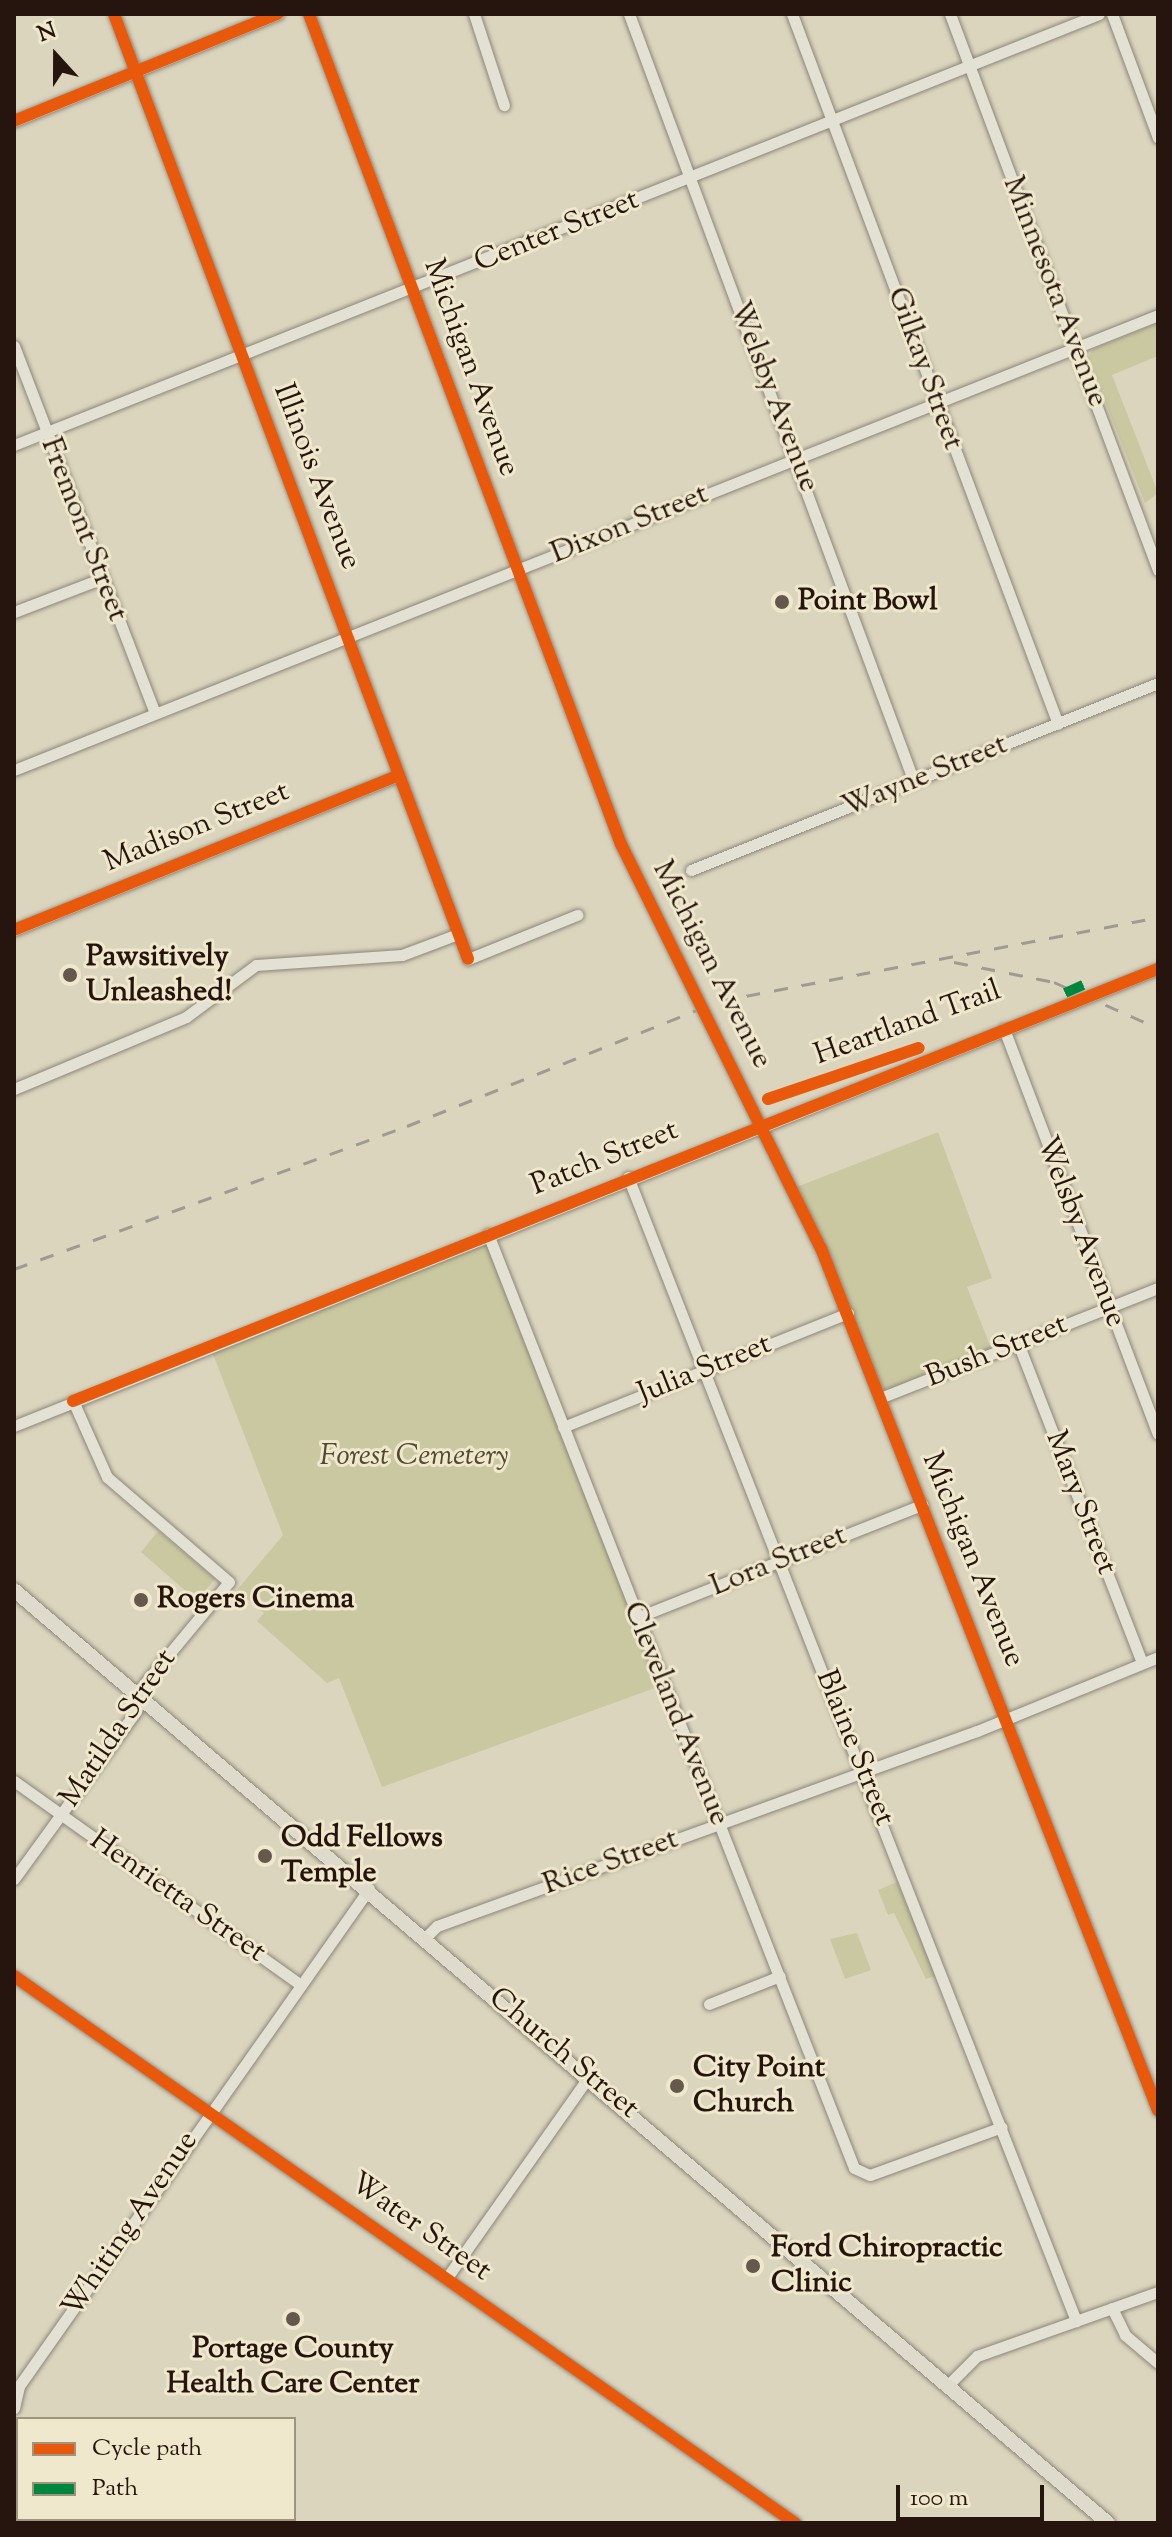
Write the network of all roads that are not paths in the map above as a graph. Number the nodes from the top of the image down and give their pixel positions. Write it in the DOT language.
graph roads {
  1 [pos="114,14"];
  2 [pos="278,14"];
  3 [pos="309,14"];
  4 [pos="474,14"];
  5 [pos="629,14"];
  6 [pos="792,14"];
  7 [pos="950,14"];
  8 [pos="1099,14"];
  9 [pos="1112,14"];
  10 [pos="969,65"];
  11 [pos="135,72"];
  12 [pos="504,105"];
  13 [pos="832,120"];
  14 [pos="14,121"];
  15 [pos="1158,138"];
  16 [pos="691,179"];
  17 [pos="414,289"];
  18 [pos="1158,315"];
  19 [pos="14,346"];
  20 [pos="1075,347"];
  21 [pos="241,354"];
  22 [pos="936,403"];
  23 [pos="46,433"];
  24 [pos="14,445"];
  25 [pos="797,459"];
  26 [pos="516,570"];
  27 [pos="1158,570"];
  28 [pos="100,579"];
  29 [pos="14,612"];
  30 [pos="350,638"];
  31 [pos="1158,683"];
  32 [pos="155,713"];
  33 [pos="1058,724"];
  34 [pos="14,770"];
  35 [pos="399,775"];
  36 [pos="914,782"];
  37 [pos="691,870"];
  38 [pos="577,915"];
  39 [pos="16,925"];
  40 [pos="458,934"];
  41 [pos="1158,969"];
  42 [pos="1004,1029"];
  43 [pos="14,1089"];
  44 [pos="762,1123"];
  45 [pos="628,1177"];
  46 [pos="488,1234"];
  47 [pos="1158,1288"];
  48 [pos="1109,1308"];
  49 [pos="848,1313"];
  50 [pos="1018,1343"];
  51 [pos="705,1370"];
  52 [pos="880,1398"];
  53 [pos="73,1401"];
  54 [pos="14,1426"];
  55 [pos="563,1427"];
  56 [pos="1158,1434"];
  57 [pos="922,1505"];
  58 [pos="780,1561"];
  59 [pos="14,1590"];
  60 [pos="636,1618"];
  61 [pos="1158,1657"];
  62 [pos="1142,1663"];
  63 [pos="141,1696"];
  64 [pos="1006,1717"];
  65 [pos="864,1772"];
  66 [pos="14,1781"];
  67 [pos="61,1815"];
  68 [pos="719,1824"];
  69 [pos="14,1879"];
  70 [pos="369,1889"];
  71 [pos="425,1938"];
  72 [pos="14,1976"];
  73 [pos="780,1976"];
  74 [pos="301,1985"];
  75 [pos="709,2004"];
  76 [pos="589,2076"];
  77 [pos="1158,2110"];
  78 [pos="209,2111"];
  79 [pos="1002,2127"];
  80 [pos="446,2279"];
  81 [pos="1158,2292"];
  82 [pos="1112,2308"];
  83 [pos="1076,2321"];
  84 [pos="1158,2363"];
  85 [pos="949,2384"];
  86 [pos="14,2408"];
  87 [pos="795,2523"];
  88 [pos="1108,2523"];
  1 -- 11 [label="street, Illinois Avenue"];
  2 -- 11 [label="street"];
  3 -- 17 [label="street, Michigan Avenue"];
  4 -- 12 [label="street"];
  5 -- 16 [label="street, Welsby Avenue"];
  6 -- 13 [label="street, Gilkay Street"];
  7 -- 10 [label="street, Minnesota Avenue"];
  8 -- 10 [label="street, Center Street"];
  9 -- 15 [label="street"];
  10 -- 13 [label="street, Center Street"];
  10 -- 20 [label="street, Minnesota Avenue"];
  11 -- 14 [label="street"];
  11 -- 21 [label="street, Illinois Avenue"];
  13 -- 16 [label="street, Center Street"];
  13 -- 22 [label="street, Gilkay Street"];
  16 -- 17 [label="street, Center Street"];
  16 -- 25 [label="street, Welsby Avenue"];
  17 -- 21 [label="street, Center Street"];
  17 -- 26 [label="street, Michigan Avenue"];
  18 -- 20 [label="street, Dixon Street"];
  19 -- 23 [label="street, Fremont Street"];
  20 -- 22 [label="street, Dixon Street"];
  20 -- 27 [label="street, Minnesota Avenue"];
  21 -- 23 [label="street, Center Street"];
  21 -- 30 [label="street, Illinois Avenue"];
  22 -- 25 [label="street, Dixon Street"];
  22 -- 33 [label="street, Gilkay Street"];
  23 -- 24 [label="street, Center Street"];
  23 -- 28 [label="street, Fremont Street"];
  25 -- 26 [label="street, Dixon Street"];
  25 -- 36 [label="street, Welsby Avenue"];
  26 -- 30 [label="street, Dixon Street"];
  26 -- 44 [label="street, Michigan Avenue"];
  28 -- 29 [label="street"];
  28 -- 32 [label="street, Fremont Street"];
  30 -- 32 [label="street, Dixon Street"];
  30 -- 35 [label="street, Illinois Avenue"];
  31 -- 33 [label="street, Wayne Street"];
  32 -- 34 [label="street, Dixon Street"];
  33 -- 36 [label="street, Wayne Street"];
  35 -- 39 [label="street, Madison Street"];
  35 -- 40 [label="street, Illinois Avenue"];
  36 -- 37 [label="street, Wayne Street"];
  38 -- 40 [label="street, Illinois Avenue"];
  40 -- 43 [label="street"];
  41 -- 42 [label="street, Patch Street"];
  42 -- 44 [label="street, Patch Street"];
  42 -- 48 [label="street, Welsby Avenue"];
  44 -- 45 [label="street, Patch Street"];
  44 -- 49 [label="street, Michigan Avenue"];
  45 -- 46 [label="street, Patch Street"];
  45 -- 51 [label="street, Blaine Street"];
  46 -- 53 [label="street, Patch Street"];
  46 -- 55 [label="street, Cleveland Avenue"];
  47 -- 48 [label="street, Bush Street"];
  48 -- 50 [label="street, Bush Street"];
  48 -- 56 [label="street, Welsby Avenue"];
  49 -- 51 [label="street, Julia Street"];
  49 -- 52 [label="street, Michigan Avenue"];
  50 -- 52 [label="street, Bush Street"];
  50 -- 62 [label="street, Mary Street"];
  51 -- 55 [label="street, Julia Street"];
  51 -- 58 [label="street, Blaine Street"];
  52 -- 57 [label="street, Michigan Avenue"];
  53 -- 54 [label="street, Patch Street"];
  53 -- 63 [label="street, Matilda Street"];
  55 -- 60 [label="street, Cleveland Avenue"];
  57 -- 58 [label="street, Lora Street"];
  57 -- 64 [label="street, Michigan Avenue"];
  58 -- 60 [label="street, Lora Street"];
  58 -- 65 [label="street, Blaine Street"];
  59 -- 63 [label="main road, Church Street"];
  60 -- 68 [label="street, Cleveland Avenue"];
  61 -- 62 [label="street, Rice Street"];
  62 -- 64 [label="street, Rice Street"];
  63 -- 67 [label="street, Matilda Street"];
  63 -- 70 [label="main road, Church Street"];
  64 -- 65 [label="street, Rice Street"];
  64 -- 77 [label="street, Michigan Avenue"];
  65 -- 68 [label="street, Rice Street"];
  65 -- 79 [label="street, Blaine Street"];
  66 -- 67 [label="street, Henrietta Street"];
  67 -- 69 [label="street, Matilda Street"];
  67 -- 74 [label="street, Henrietta Street"];
  68 -- 71 [label="street, Rice Street"];
  68 -- 73 [label="street, Cleveland Avenue"];
  70 -- 71 [label="main road, Church Street"];
  70 -- 74 [label="street, Whiting Avenue"];
  71 -- 76 [label="main road, Church Street"];
  72 -- 78 [label="street, Water Street"];
  73 -- 75 [label="street"];
  73 -- 79 [label="street, Cleveland Avenue"];
  74 -- 78 [label="street, Whiting Avenue"];
  76 -- 80 [label="street"];
  76 -- 85 [label="main road, Church Street"];
  78 -- 80 [label="street, Water Street"];
  78 -- 86 [label="street, Whiting Avenue"];
  79 -- 83 [label="street, Blaine Street"];
  80 -- 87 [label="street, Water Street"];
  81 -- 82 [label="street"];
  82 -- 83 [label="street"];
  82 -- 84 [label="street"];
  83 -- 85 [label="street"];
  85 -- 88 [label="main road, Church Street"];
}
